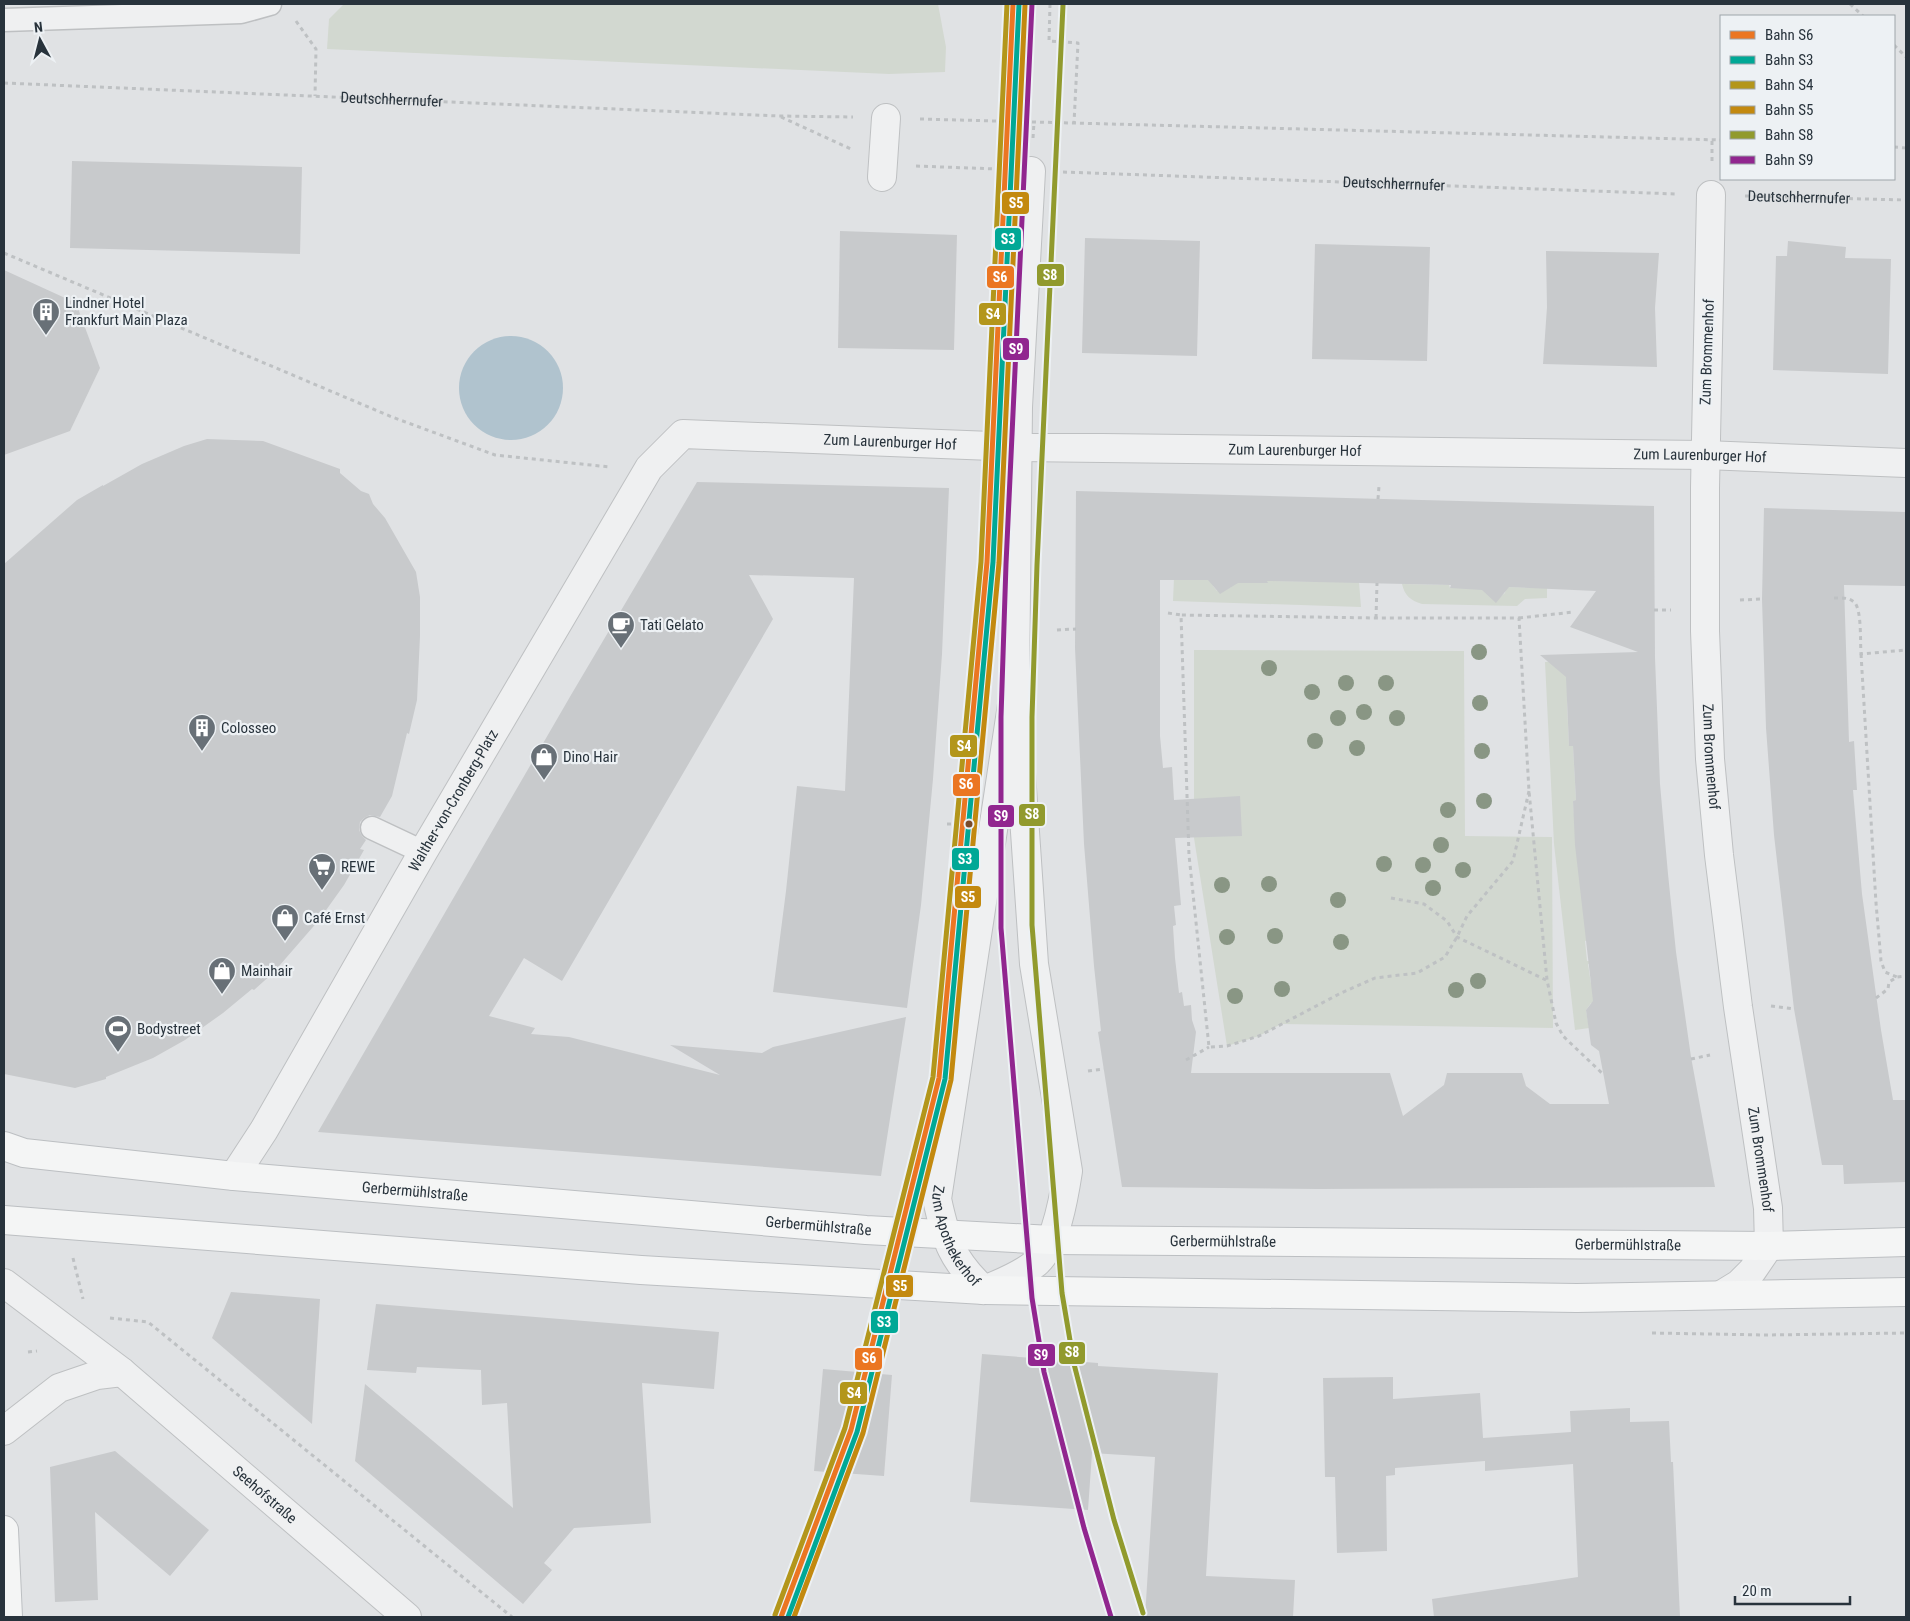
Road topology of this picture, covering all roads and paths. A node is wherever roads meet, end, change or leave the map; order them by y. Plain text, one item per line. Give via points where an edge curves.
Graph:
1 (270, 4) edge
2 (1050, 4) edge
3 (1850, 4) edge
4 (1862, 15) edge
5 (295, 19) dead end
6 (4, 20) edge
7 (1895, 47) edge
8 (1906, 57) edge
9 (4, 83) edge
10 (315, 96) junction
11 (779, 116) junction
12 (886, 118) junction
13 (1074, 123) junction
14 (1720, 140) edge
15 (883, 171) junction
16 (1031, 171) junction
17 (1711, 195) junction
18 (1906, 200) edge
19 (4, 253) edge
20 (683, 434) joint
21 (1018, 447) junction
22 (1705, 456) junction
23 (1906, 463) edge
24 (611, 467) dead end
25 (1378, 486) dead end
26 (1378, 499) dead end
27 (1377, 583) dead end
28 (1834, 598) dead end
29 (1762, 599) dead end
30 (1740, 600) dead end
31 (1654, 610) dead end
32 (1680, 610) dead end
33 (1574, 612) dead end
34 (1168, 613) dead end
35 (1181, 615) junction
36 (1376, 618) junction
37 (1519, 618) junction
38 (1076, 629) dead end
39 (1056, 630) dead end
40 (1906, 650) edge
41 (1861, 654) junction
42 (1015, 685) junction
43 (1529, 791) junction
44 (372, 828) dead end
45 (423, 852) junction
46 (1391, 898) dead end
47 (1457, 937) junction
48 (1906, 976) edge
49 (1897, 977) junction
50 (1547, 980) junction
51 (1876, 998) dead end
52 (1770, 1006) dead end
53 (1794, 1009) dead end
54 (1209, 1047) junction
55 (1716, 1053) dead end
56 (1186, 1060) dead end
57 (1691, 1060) dead end
58 (1104, 1069) dead end
59 (1088, 1071) dead end
60 (1604, 1075) dead end
61 (4, 1146) edge
62 (234, 1176) junction
63 (4, 1220) edge
64 (945, 1235) junction
65 (1051, 1240) junction
66 (1906, 1242) edge
67 (1769, 1246) junction
68 (73, 1257) dead end
69 (4, 1283) edge
70 (984, 1290) junction
71 (1906, 1292) edge
72 (1721, 1295) junction
73 (85, 1308) dead end
74 (105, 1318) dead end
75 (122, 1372) junction
76 (4, 1431) edge
77 (4, 1530) edge
78 (8, 1617) edge
79 (407, 1617) edge
80 (512, 1617) edge

1 - 6 lane via 241,12
2 - 13 path via 1049,41 1078,43
3 - 4 path
5 - 10 path via 316,49
7 - 8 path
9 - 10 path, Deutschherrnufer
10 - 11 path, Deutschherrnufer
11 - 12 path, Deutschherrnufer
11 - 15 path, Deutschherrnufer
12 - 13 path, Deutschherrnufer
12 - 15 street
13 - 14 path, Deutschherrnufer
15 - 16 path, Deutschherrnufer
16 - 17 path, Deutschherrnufer
16 - 21 street, Zum Apothekerhof
17 - 18 path, Deutschherrnufer
17 - 22 street, Zum Brommenhof
19 - 24 path via 392,418 496,455
20 - 21 street, Zum Laurenburger Hof
20 - 45 street, Walther-von-Cronberg-Platz via 648,468
21 - 22 street, Zum Laurenburger Hof
21 - 42 street, Zum Apothekerhof
22 - 23 street, Zum Laurenburger Hof
22 - 67 street, Zum Brommenhof via 1705,631 1710,759 1738,1007 1768,1208
25 - 26 path
27 - 36 path
28 - 41 path via 1845,598 1855,603
29 - 30 path
31 - 32 path
33 - 37 path
34 - 35 path
35 - 36 path
35 - 54 path via 1189,856
36 - 37 path
37 - 43 path
38 - 39 path
40 - 41 path
41 - 49 path via 1881,961 1885,972
42 - 64 street, Zum Apothekerhof via 937,1198
42 - 65 street, Zum Apothekerhof via 1034,964 1068,1172 1063,1204
43 - 47 path via 1513,861 1467,916
43 - 50 path
44 - 45 lane
45 - 62 street, Walther-von-Cronberg-Platz via 264,1130
46 - 47 path via 1424,904 1446,921
47 - 50 path
47 - 54 path via 1445,957 1417,973 1375,978 1259,1036 1227,1046
48 - 49 path
49 - 51 path
50 - 60 path via 1556,1023 1564,1036
52 - 53 path
54 - 56 path
55 - 57 path
58 - 59 path
61 - 62 main road, Gerbermühlstraße via 32,1154
62 - 64 main road, Gerbermühlstraße
63 - 70 main road via 641,1270
64 - 65 main road, Gerbermühlstraße
64 - 70 street, Zum Apothekerhof via 966,1274
65 - 67 main road, Gerbermühlstraße
65 - 70 street, Zum Apothekerhof via 1037,1262
66 - 67 main road, Gerbermühlstraße
67 - 72 street via 1752,1271
68 - 73 path
69 - 75 street, Seehofstraße
70 - 72 main road via 1577,1298
71 - 72 main road
74 - 80 path via 148,1322
75 - 76 street via 98,1375 59,1388
75 - 79 street, Seehofstraße
77 - 78 main road

